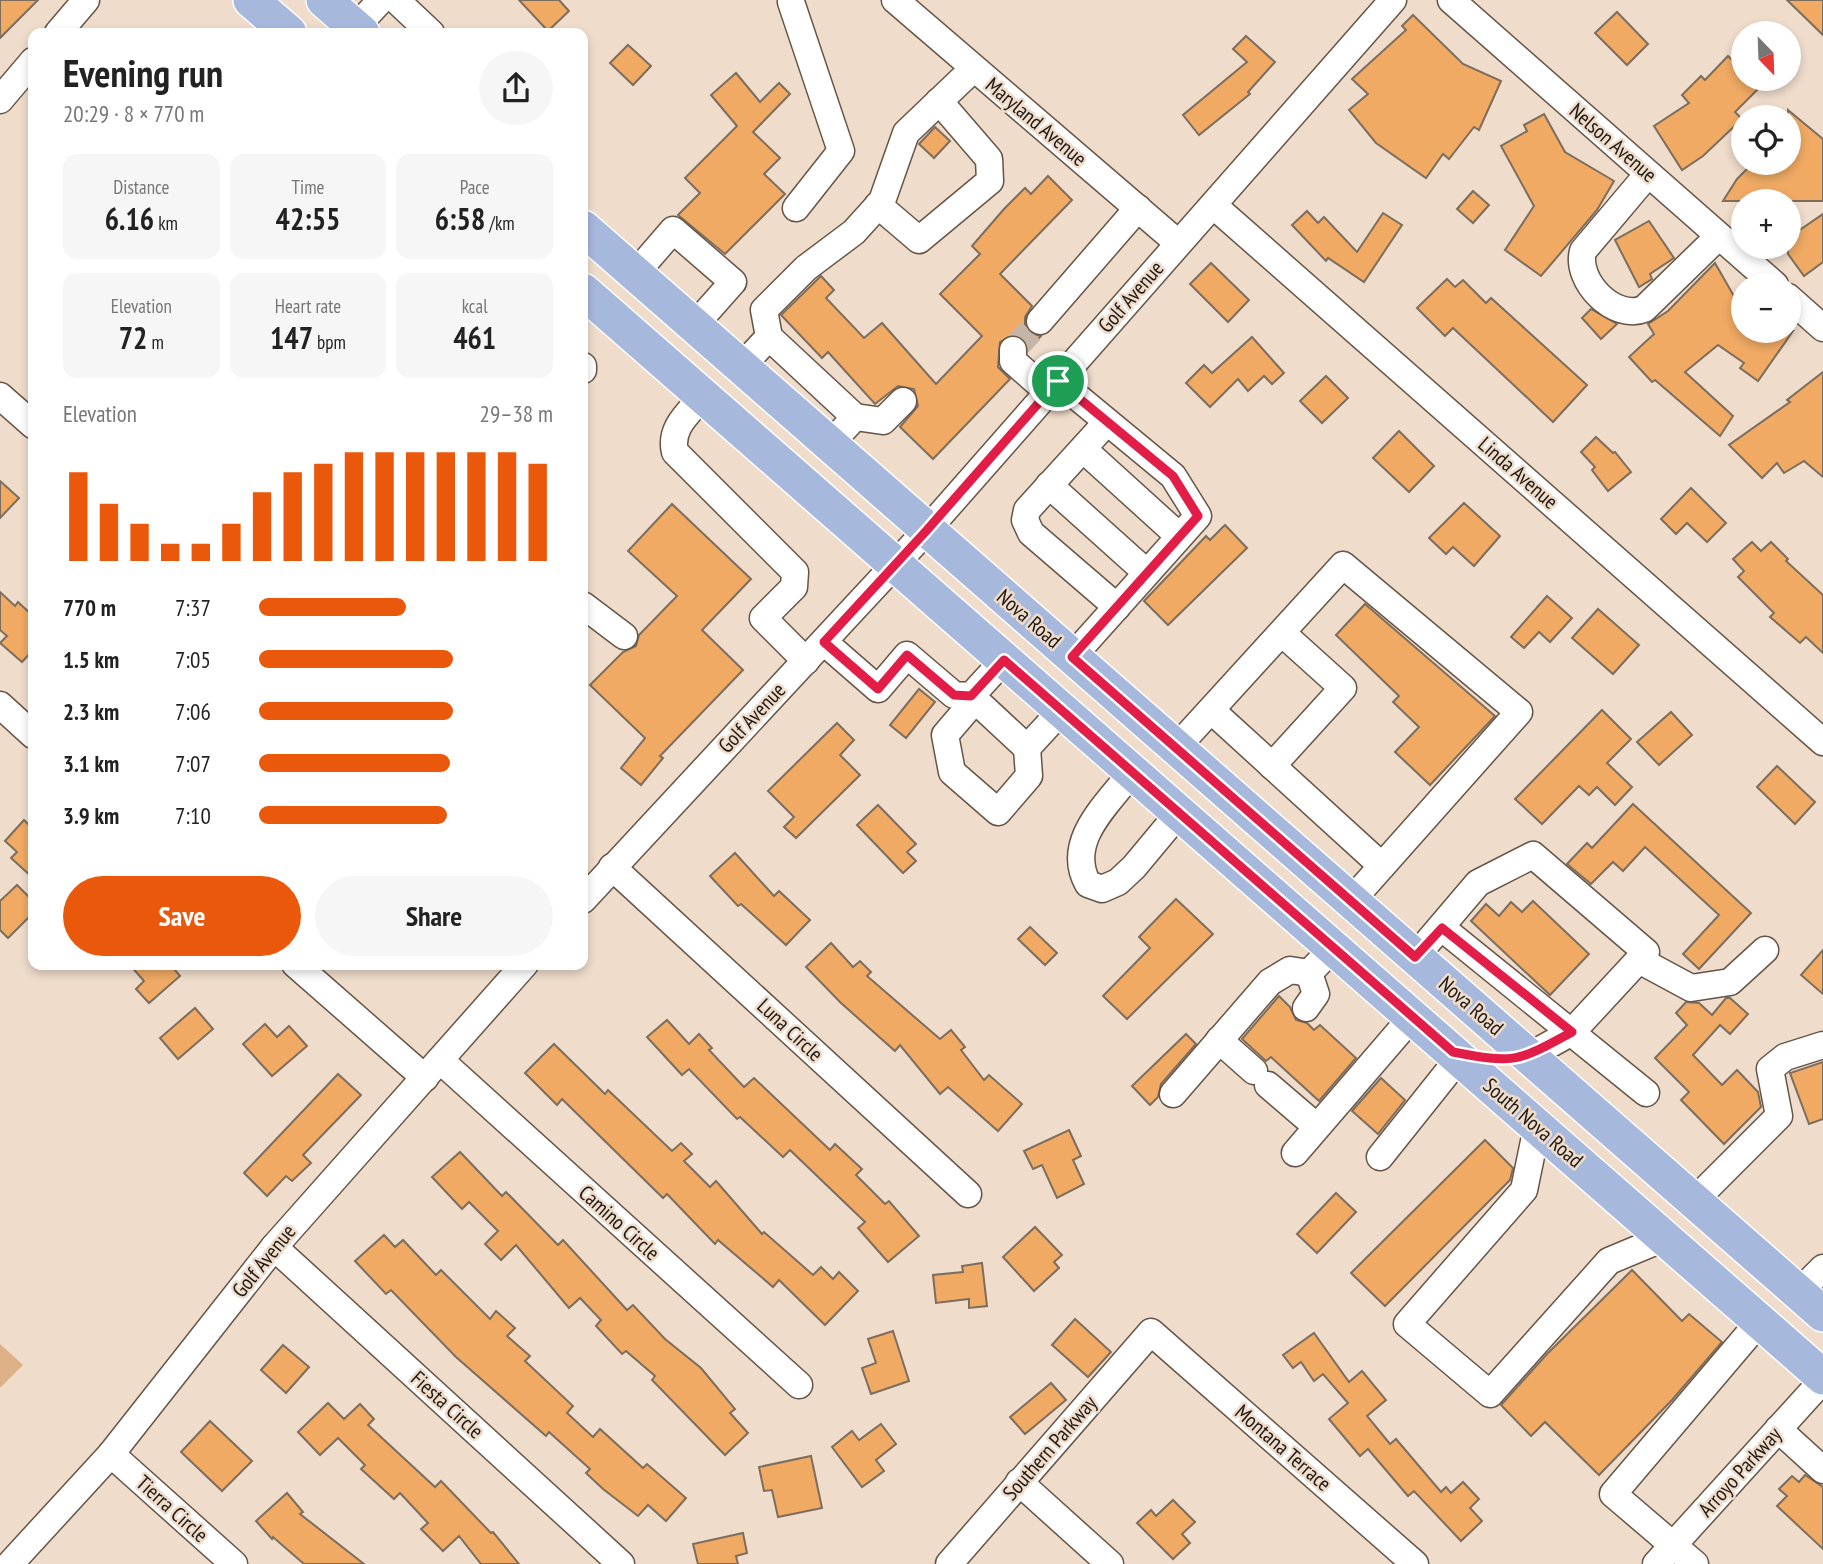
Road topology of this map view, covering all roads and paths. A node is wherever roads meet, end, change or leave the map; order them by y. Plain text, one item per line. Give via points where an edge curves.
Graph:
1 (86, 0) edge
2 (251, 0) edge
3 (324, 0) edge
4 (381, 0) edge
5 (396, 0) edge
6 (895, 0) edge
7 (1393, 0) edge
8 (1451, 0) edge
9 (791, 2) edge
10 (62, 28) edge
11 (283, 28) edge
12 (357, 28) edge
13 (360, 28) edge
14 (426, 28) edge
15 (28, 67) edge
16 (973, 69) junction
17 (0, 100) edge
18 (939, 102) junction
19 (1648, 174) junction
20 (878, 205) junction
21 (1213, 205) junction
22 (796, 208) dead end
23 (1138, 208) junction
24 (588, 232) edge
25 (1719, 236) junction
26 (1178, 243) junction
27 (1761, 273) edge
28 (635, 274) junction
29 (588, 295) edge
30 (1801, 309) edge
31 (1040, 321) tunnel mouth
32 (694, 326) junction
33 (1823, 328) edge
34 (769, 337) junction
35 (1013, 350) dead end
36 (741, 367) junction
37 (1053, 386) junction
38 (0, 396) edge
39 (703, 396) junction
40 (903, 401) dead end
41 (855, 417) junction
42 (28, 421) edge
43 (1107, 422) junction
44 (830, 444) junction
45 (1083, 449) junction
46 (1049, 485) junction
47 (927, 530) junction
48 (1179, 536) junction
49 (896, 565) junction
50 (1147, 573) junction
51 (1117, 607) junction
52 (588, 610) edge
53 (1282, 632) junction
54 (624, 636) dead end
55 (824, 642) junction
56 (1072, 657) junction
57 (1004, 660) junction
58 (806, 661) junction
59 (973, 698) junction
60 (0, 705) edge
61 (1062, 710) junction
62 (1211, 710) junction
63 (28, 730) edge
64 (1823, 742) edge
65 (1027, 748) junction
66 (1177, 748) junction
67 (1272, 766) junction
68 (1132, 772) junction
69 (1180, 813) junction
70 (1262, 823) junction
71 (1382, 866) junction
72 (612, 867) junction
73 (588, 894) edge
74 (1351, 901) junction
75 (1442, 928) junction
76 (1333, 948) junction
77 (1765, 950) dead end
78 (1415, 957) junction
79 (1639, 960) junction
80 (303, 970) edge
81 (521, 970) edge
82 (1309, 973) junction
83 (1306, 1008) dead end
84 (1412, 1017) junction
85 (1572, 1032) junction
86 (1219, 1040) junction
87 (1823, 1045) edge
88 (1456, 1055) junction
89 (1529, 1056) junction
90 (432, 1069) junction
91 (1646, 1093) dead end
92 (1172, 1094) dead end
93 (1317, 1127) junction
94 (1537, 1127) junction
95 (1295, 1153) dead end
96 (1380, 1157) dead end
97 (968, 1194) dead end
98 (1694, 1201) junction
99 (1664, 1238) junction
100 (274, 1247) junction
101 (1823, 1268) edge
102 (1811, 1303) edge
103 (1760, 1321) junction
104 (1151, 1332) joint
105 (1823, 1378) edge
106 (799, 1385) dead end
107 (1778, 1429) junction
108 (111, 1454) junction
109 (1823, 1470) edge
110 (1020, 1482) junction
111 (1665, 1554) edge
112 (10, 1564) edge
113 (234, 1564) edge
114 (621, 1564) edge
115 (949, 1564) edge
116 (1110, 1564) edge
117 (1415, 1564) edge
118 (1695, 1564) edge

1 - 10 street
2 - 11 main road
3 - 12 main road
4 - 13 street
5 - 14 street
6 - 16 street, Maryland Avenue
7 - 21 street, Golf Avenue
8 - 19 street, Nelson Avenue
9 - 22 street via 841,151
15 - 17 street
16 - 18 street
16 - 23 street, Maryland Avenue
18 - 20 street via 906,133
18 - 20 street via 989,159 990,181 919,240
19 - 25 street, Nelson Avenue
19 - 25 street via 1583,251 1580,264 1588,283 1607,302 1632,314 1644,309
20 - 34 street via 854,232 806,268 764,310
21 - 26 street, Golf Avenue
21 - 64 street, Linda Avenue
23 - 26 street, Maryland Avenue
23 - 31 street
24 - 28 main road, Nova Road
25 - 27 street, Nelson Avenue
26 - 37 street, Golf Avenue
28 - 32 main road, Nova Road
28 - 32 street via 673,230 733,282
29 - 39 main road
30 - 33 street
32 - 36 main road, Nova Road
34 - 36 street
34 - 41 street
35 - 37 street via 1013,361
36 - 44 main road, Nova Road
37 - 43 street
37 - 47 street, Golf Avenue
38 - 42 street
39 - 49 main road
39 - 58 street via 675,430 675,452 795,572 794,587 763,618
40 - 41 street via 883,421
41 - 44 street
43 - 45 street
43 - 48 street via 1173,476 1198,516
44 - 47 main road, Nova Road
45 - 46 street
45 - 48 street
46 - 50 street
46 - 51 street via 1027,510 1025,520 1031,533
47 - 49 street, Golf Avenue
47 - 56 main road, Nova Road
48 - 50 street
49 - 55 street, Golf Avenue
49 - 57 main road, South Nova Road
50 - 51 street
51 - 56 street
52 - 54 street
53 - 62 street
53 - 67 street via 1343,688
53 - 71 street via 1343,565 1519,712
55 - 58 street, Golf Avenue
55 - 59 street via 878,689 907,655 954,695
56 - 66 main road, Nova Road
57 - 59 street
57 - 61 main road, South Nova Road
58 - 72 street, Golf Avenue
59 - 65 street
59 - 65 street via 945,735 952,772 998,812 1030,776
60 - 63 street
61 - 65 street
61 - 68 main road, South Nova Road
62 - 66 street
62 - 67 street
66 - 70 main road, Nova Road
67 - 71 street
68 - 69 main road, South Nova Road
68 - 69 street via 1085,832 1081,860 1088,884 1102,889 1118,882
69 - 70 main road via 1220,811
69 - 76 main road, South Nova Road
70 - 74 main road, Nova Road
71 - 74 street
72 - 73 street, Golf Avenue
72 - 97 street, Luna Circle
74 - 78 main road, Nova Road
75 - 78 street
75 - 79 street via 1478,883 1533,855 1646,952
75 - 85 street
76 - 82 street
76 - 84 main road, South Nova Road
77 - 79 street via 1730,982 1691,988
78 - 89 main road, Nova Road
79 - 85 street
80 - 90 street, Camino Circle
81 - 90 street, Golf Avenue
82 - 83 street via 1316,994
82 - 86 street via 1290,970 1270,982
84 - 88 main road, South Nova Road
84 - 93 street
85 - 89 street
85 - 91 street
86 - 92 street
86 - 93 street
87 - 98 street via 1785,1057 1770,1069 1779,1116
88 - 89 main road via 1493,1060
88 - 94 main road, South Nova Road
88 - 96 street
89 - 98 main road, Nova Road
90 - 100 street, Golf Avenue
90 - 106 street, Camino Circle
93 - 95 street
94 - 99 main road, South Nova Road
94 - 99 street via 1524,1190 1407,1324 1490,1394 1609,1261
98 - 102 main road, Nova Road
99 - 103 main road, South Nova Road
100 - 108 street, Golf Avenue
100 - 114 street, Fiesta Circle
101 - 102 street
103 - 105 main road, South Nova Road
103 - 111 street via 1613,1494
104 - 110 street, Southern Parkway
104 - 117 street, Montana Terrace
105 - 107 street, Arroyo Parkway
107 - 109 street
107 - 111 street, Arroyo Parkway
108 - 112 street, Golf Avenue
108 - 113 street, Tierra Circle
110 - 115 street, Southern Parkway
110 - 116 street
111 - 118 street

